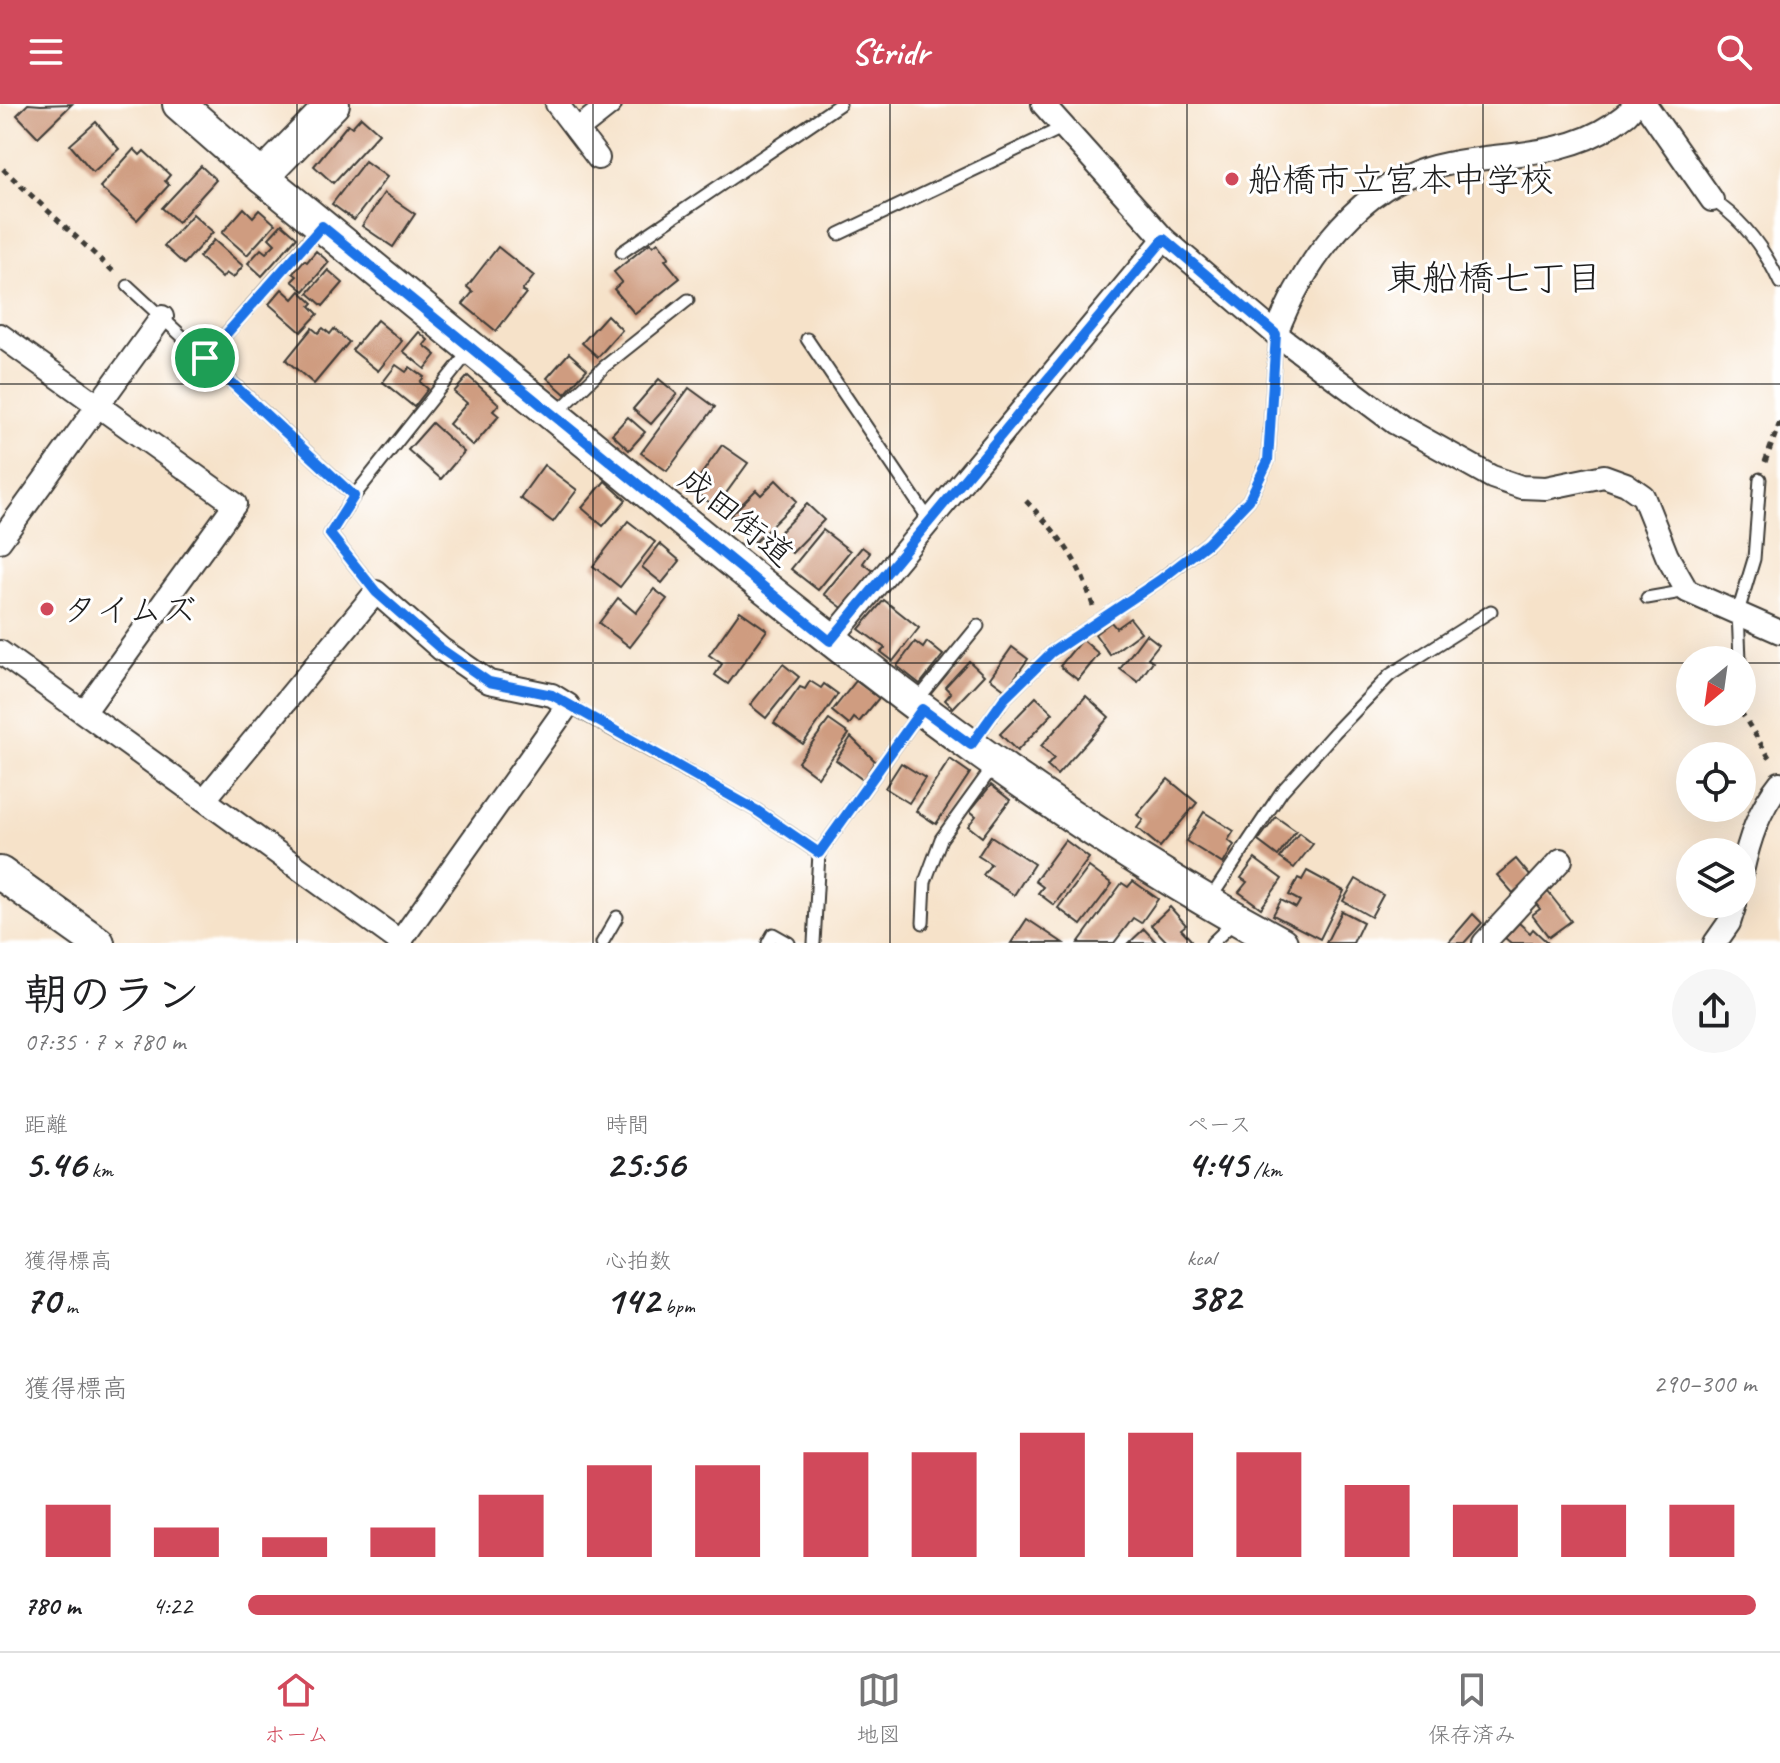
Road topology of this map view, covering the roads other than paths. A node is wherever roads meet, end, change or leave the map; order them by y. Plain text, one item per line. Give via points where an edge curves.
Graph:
1 (179, 104) edge
2 (333, 104) edge
3 (557, 104) edge
4 (610, 104) edge
5 (840, 104) edge
6 (1043, 104) edge
7 (1635, 104) edge
8 (1645, 104) edge
9 (1064, 127) junction
10 (577, 130) junction
11 (598, 158) dead end
12 (262, 177) junction
13 (1712, 200) joint
14 (322, 226) junction
15 (839, 234) dead end
16 (1164, 239) junction
17 (622, 252) dead end
18 (1780, 283) edge
19 (128, 286) road end
20 (688, 300) dead end
21 (162, 317) junction
22 (1276, 334) junction
23 (0, 335) edge
24 (807, 339) dead end
25 (472, 348) junction
26 (205, 358) junction
27 (98, 406) junction
28 (554, 417) junction
29 (1760, 479) road end
30 (354, 496) junction
31 (930, 521) junction
32 (0, 541) edge
33 (1687, 591) junction
34 (376, 592) junction
35 (1647, 598) dead end
36 (1491, 611) dead end
37 (1738, 612) junction
38 (978, 626) dead end
39 (1780, 632) edge
40 (830, 641) junction
41 (1739, 646) edge
42 (0, 652) edge
43 (568, 705) junction
44 (918, 706) junction
45 (85, 711) junction
46 (984, 754) junction
47 (1776, 773) edge
48 (205, 799) junction
49 (1750, 838) edge
50 (819, 853) junction
51 (1561, 860) dead end
52 (0, 873) edge
53 (1208, 902) junction
54 (617, 917) dead end
55 (1731, 918) edge
56 (1237, 919) junction
57 (923, 923) dead end
58 (400, 942) edge
59 (98, 943) edge
60 (602, 943) edge
61 (768, 943) edge
62 (789, 943) edge
63 (814, 943) edge
64 (1212, 943) edge
65 (1281, 943) edge
66 (1484, 943) edge
67 (1715, 943) edge

1 - 12 street, 成田街道
2 - 12 street
3 - 10 street
4 - 10 street
5 - 17 lane
6 - 9 street
7 - 22 street via 1596,135 1538,154 1439,165 1364,202 1290,297
8 - 13 street
9 - 15 lane
9 - 16 street
10 - 11 street
12 - 14 street, 成田街道
13 - 18 lane via 1728,210 1768,257
14 - 25 street, 成田街道
14 - 26 lane
16 - 22 street
16 - 31 street
19 - 21 lane
20 - 28 lane via 605,366
21 - 26 lane
21 - 27 street
22 - 33 street via 1395,423 1492,477 1521,487 1546,488 1604,476 1626,484 1643,496
22 - 46 lane via 1268,461 1249,500 1208,543 1052,652 1004,699
23 - 27 street
24 - 31 lane
25 - 28 street, 成田街道
25 - 30 lane
26 - 30 lane
27 - 32 street
27 - 45 street via 235,504
28 - 40 street, 成田街道
29 - 37 lane via 1754,559
30 - 34 lane via 330,534
31 - 40 street
33 - 35 lane
33 - 37 street
34 - 43 street via 441,649 489,682 552,695
34 - 48 street
36 - 53 lane via 1390,675 1282,791
37 - 39 street
37 - 41 lane
38 - 44 lane
40 - 44 street, 成田街道
42 - 45 street
43 - 50 lane via 756,810
43 - 58 street
44 - 46 street, 成田街道
44 - 50 lane
45 - 48 street
46 - 53 street, 成田街道 via 1117,847
46 - 57 lane via 925,882
47 - 49 street
48 - 58 street
50 - 63 lane
51 - 66 street
52 - 59 street
53 - 56 street, 成田街道
54 - 60 lane
55 - 67 street
56 - 64 lane
56 - 65 street, 成田街道
61 - 62 lane via 773,934

